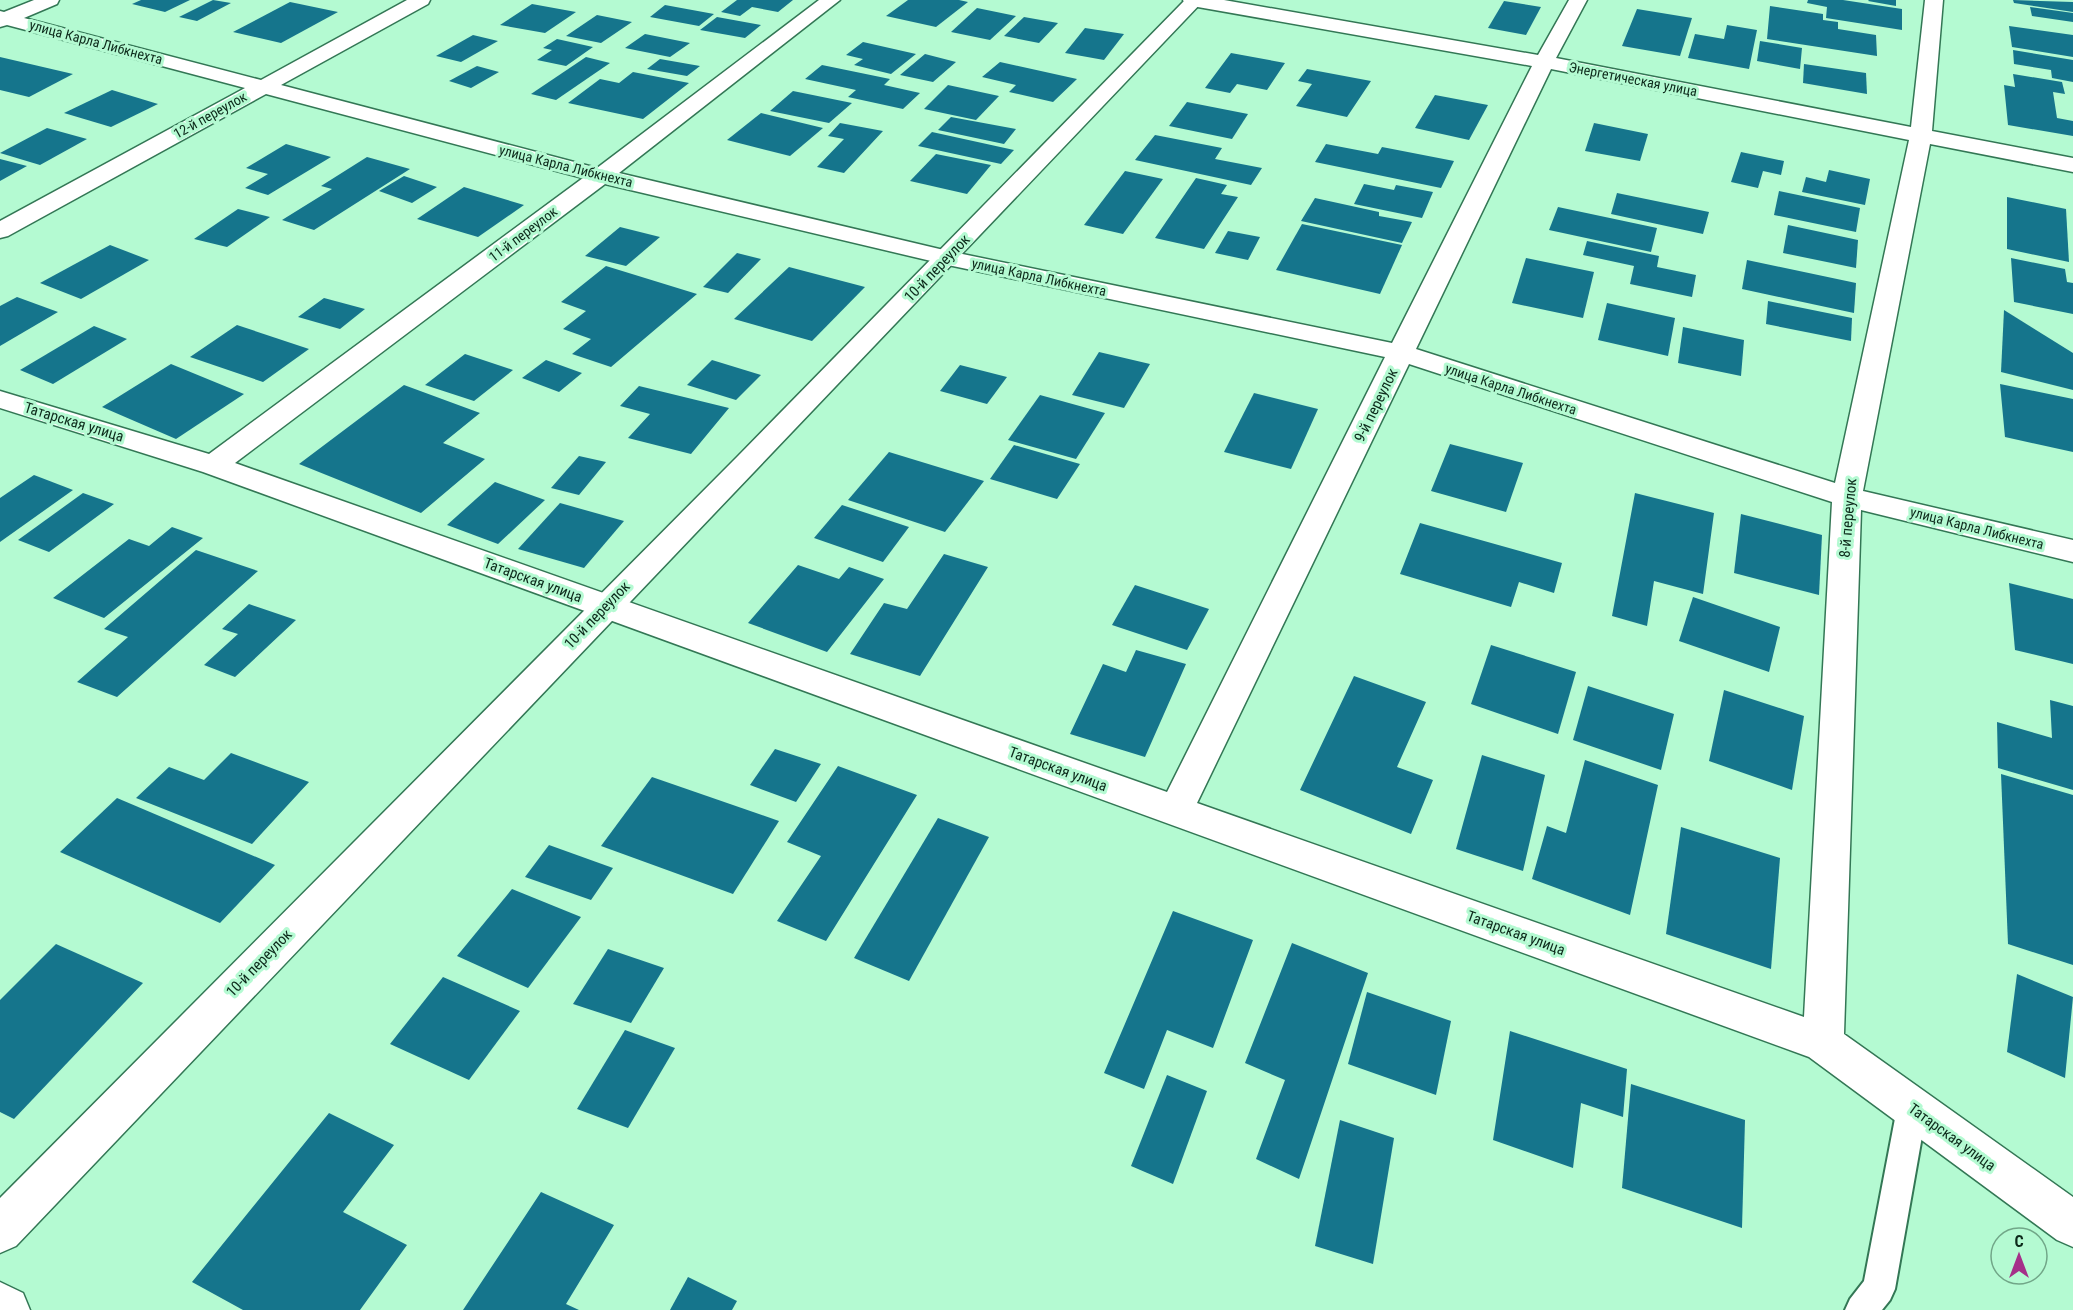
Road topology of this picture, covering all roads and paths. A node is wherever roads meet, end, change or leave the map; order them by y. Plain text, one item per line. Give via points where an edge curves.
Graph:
1 (51, 0) edge
2 (421, 0) edge
3 (831, 0) edge
4 (1194, 0) edge
5 (1578, 0) edge
6 (1934, 0) edge
7 (2, 19) edge
8 (1544, 62) junction
9 (263, 86) junction
10 (1921, 135) junction
11 (2073, 165) edge
12 (601, 176) junction
13 (0, 231) edge
14 (948, 258) junction
15 (1402, 353) junction
16 (0, 399) edge
17 (213, 465) junction
18 (1847, 497) junction
19 (2073, 551) edge
20 (605, 606) junction
21 (1175, 810) junction
22 (1823, 1043) junction
23 (1912, 1108) junction
24 (2073, 1224) edge
25 (0, 1230) edge
26 (0, 1306) edge
27 (6, 1310) edge
28 (1861, 1310) edge

1 - 7 street
2 - 9 street, 12-й переулок
3 - 12 street, 11-й переулок
4 - 8 street, Энергетическая улица
4 - 14 street, 10-й переулок
5 - 8 street, 9-й переулок
6 - 10 street, 8-й переулок
7 - 9 street, улица Карла Либкнехта
8 - 10 street, Энергетическая улица
8 - 15 street, 9-й переулок
9 - 12 street, улица Карла Либкнехта
9 - 13 street, 12-й переулок
10 - 11 street, Энергетическая улица
10 - 18 street, 8-й переулок
12 - 14 street, улица Карла Либкнехта
12 - 17 street, 11-й переулок
14 - 15 street, улица Карла Либкнехта
14 - 20 street, 10-й переулок
15 - 18 street, улица Карла Либкнехта
15 - 21 street, 9-й переулок
16 - 17 street, Татарская улица
17 - 20 street, Татарская улица
18 - 19 street, улица Карла Либкнехта
18 - 22 street, 8-й переулок
20 - 21 street, Татарская улица
20 - 25 street, 10-й переулок
21 - 22 street, Татарская улица
22 - 23 street, Татарская улица
23 - 24 street, Татарская улица
23 - 28 lane via 1879,1289
26 - 27 street

